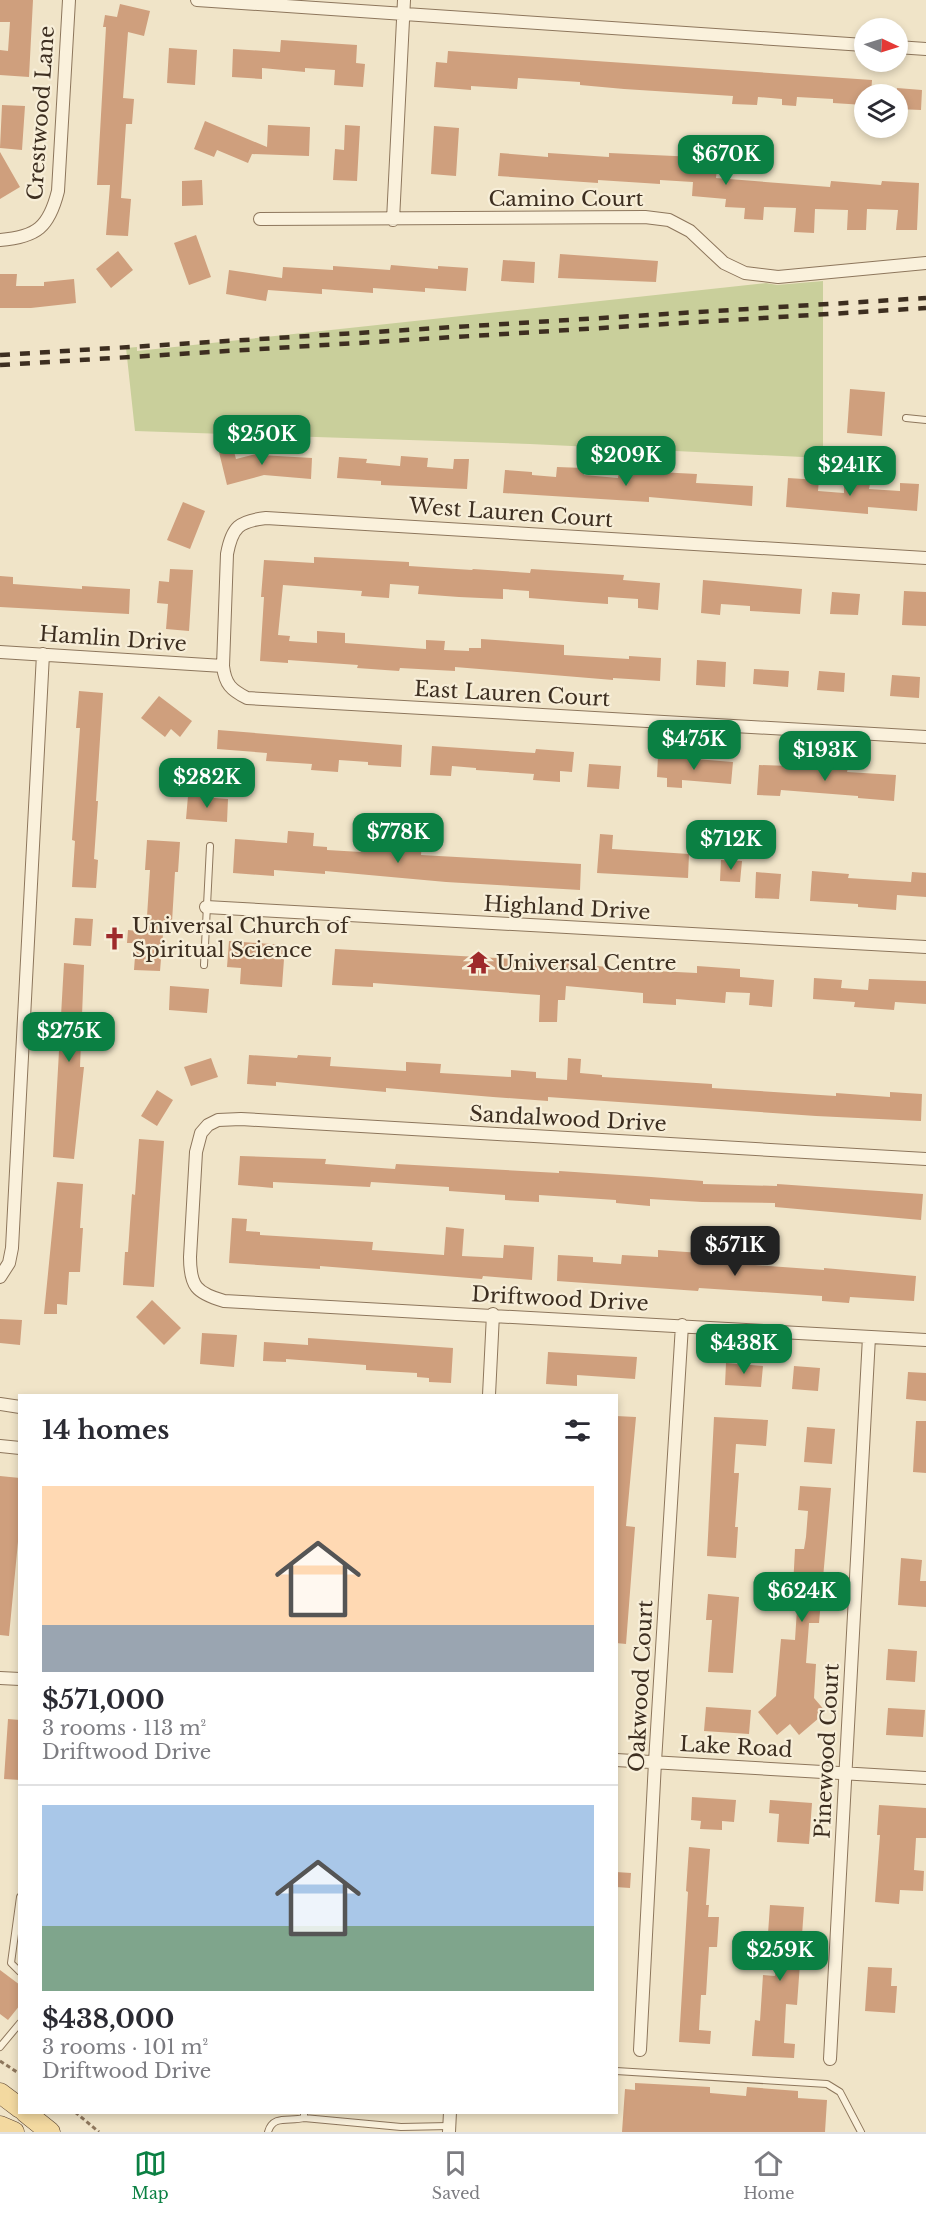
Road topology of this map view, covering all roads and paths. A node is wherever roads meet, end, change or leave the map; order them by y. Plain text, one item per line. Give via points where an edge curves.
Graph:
1 (69, 0) edge
2 (197, 0) edge
3 (404, 0) edge
4 (403, 14) junction
5 (854, 44) edge
6 (908, 48) edge
7 (926, 49) edge
8 (260, 219) dead end
9 (393, 220) junction
10 (0, 240) edge
11 (926, 263) edge
12 (906, 418) dead end
13 (926, 420) edge
14 (926, 558) edge
15 (0, 652) edge
16 (43, 654) junction
17 (223, 666) junction
18 (926, 737) edge
19 (210, 846) dead end
20 (206, 907) junction
21 (926, 947) edge
22 (204, 965) dead end
23 (926, 1159) edge
24 (0, 1276) edge
25 (195, 1287) joint
26 (493, 1314) junction
27 (682, 1325) junction
28 (869, 1337) junction
29 (926, 1340) edge
30 (489, 1394) edge
31 (0, 1404) edge
32 (18, 1407) edge
33 (0, 1446) edge
34 (18, 1448) edge
35 (0, 1678) edge
36 (18, 1679) edge
37 (618, 1760) edge
38 (656, 1762) junction
39 (845, 1773) junction
40 (926, 1778) edge
41 (18, 1910) edge
42 (18, 1970) edge
43 (18, 2025) edge
44 (0, 2047) edge
45 (640, 2050) dead end
46 (830, 2059) dead end
47 (0, 2061) edge
48 (618, 2072) edge
49 (18, 2073) edge
50 (0, 2093) edge
51 (18, 2106) edge
52 (77, 2114) edge
53 (450, 2114) edge
54 (304, 2115) edge
55 (0, 2126) edge
56 (449, 2129) edge
57 (14, 2132) edge
58 (99, 2132) edge
59 (268, 2132) edge
60 (861, 2132) edge

1 - 10 street, Crestwood Lane via 58,191 53,212 43,226 16,239
2 - 4 street
3 - 4 street
4 - 5 street
4 - 9 street
6 - 7 street
8 - 9 street, Camino Court
9 - 11 street, Camino Court via 669,220 690,231 724,263 745,273 778,276
12 - 13 lane
14 - 17 street, West Lauren Court via 249,520 237,526 227,554
15 - 16 street, Hamlin Drive
16 - 17 street, Hamlin Drive
16 - 24 street via 12,1248 9,1263
17 - 18 street, East Lauren Court via 224,680 247,698
19 - 20 lane
20 - 21 street, Highland Drive
20 - 22 lane
23 - 25 street, Sandalwood Drive via 218,1120 201,1133 196,1152 190,1257
25 - 26 street, Driftwood Drive via 206,1296 224,1301
26 - 27 street, Driftwood Drive
26 - 30 street
27 - 28 street, Driftwood Drive
27 - 38 street, Oakwood Court
28 - 29 street, Driftwood Drive
28 - 39 street, Pinewood Court
31 - 32 street
33 - 34 street
35 - 36 street
37 - 38 street, Lake Road
38 - 39 street, Lake Road
38 - 45 street, Oakwood Court
39 - 40 street, Lake Road
39 - 46 street, Pinewood Court
41 - 42 lane via 10,1964
43 - 44 lane
47 - 49 path
48 - 60 lane via 827,2084 840,2092
50 - 51 main road
52 - 58 path
53 - 56 street
54 - 56 lane
54 - 59 lane via 294,2121 280,2119
55 - 57 main road

